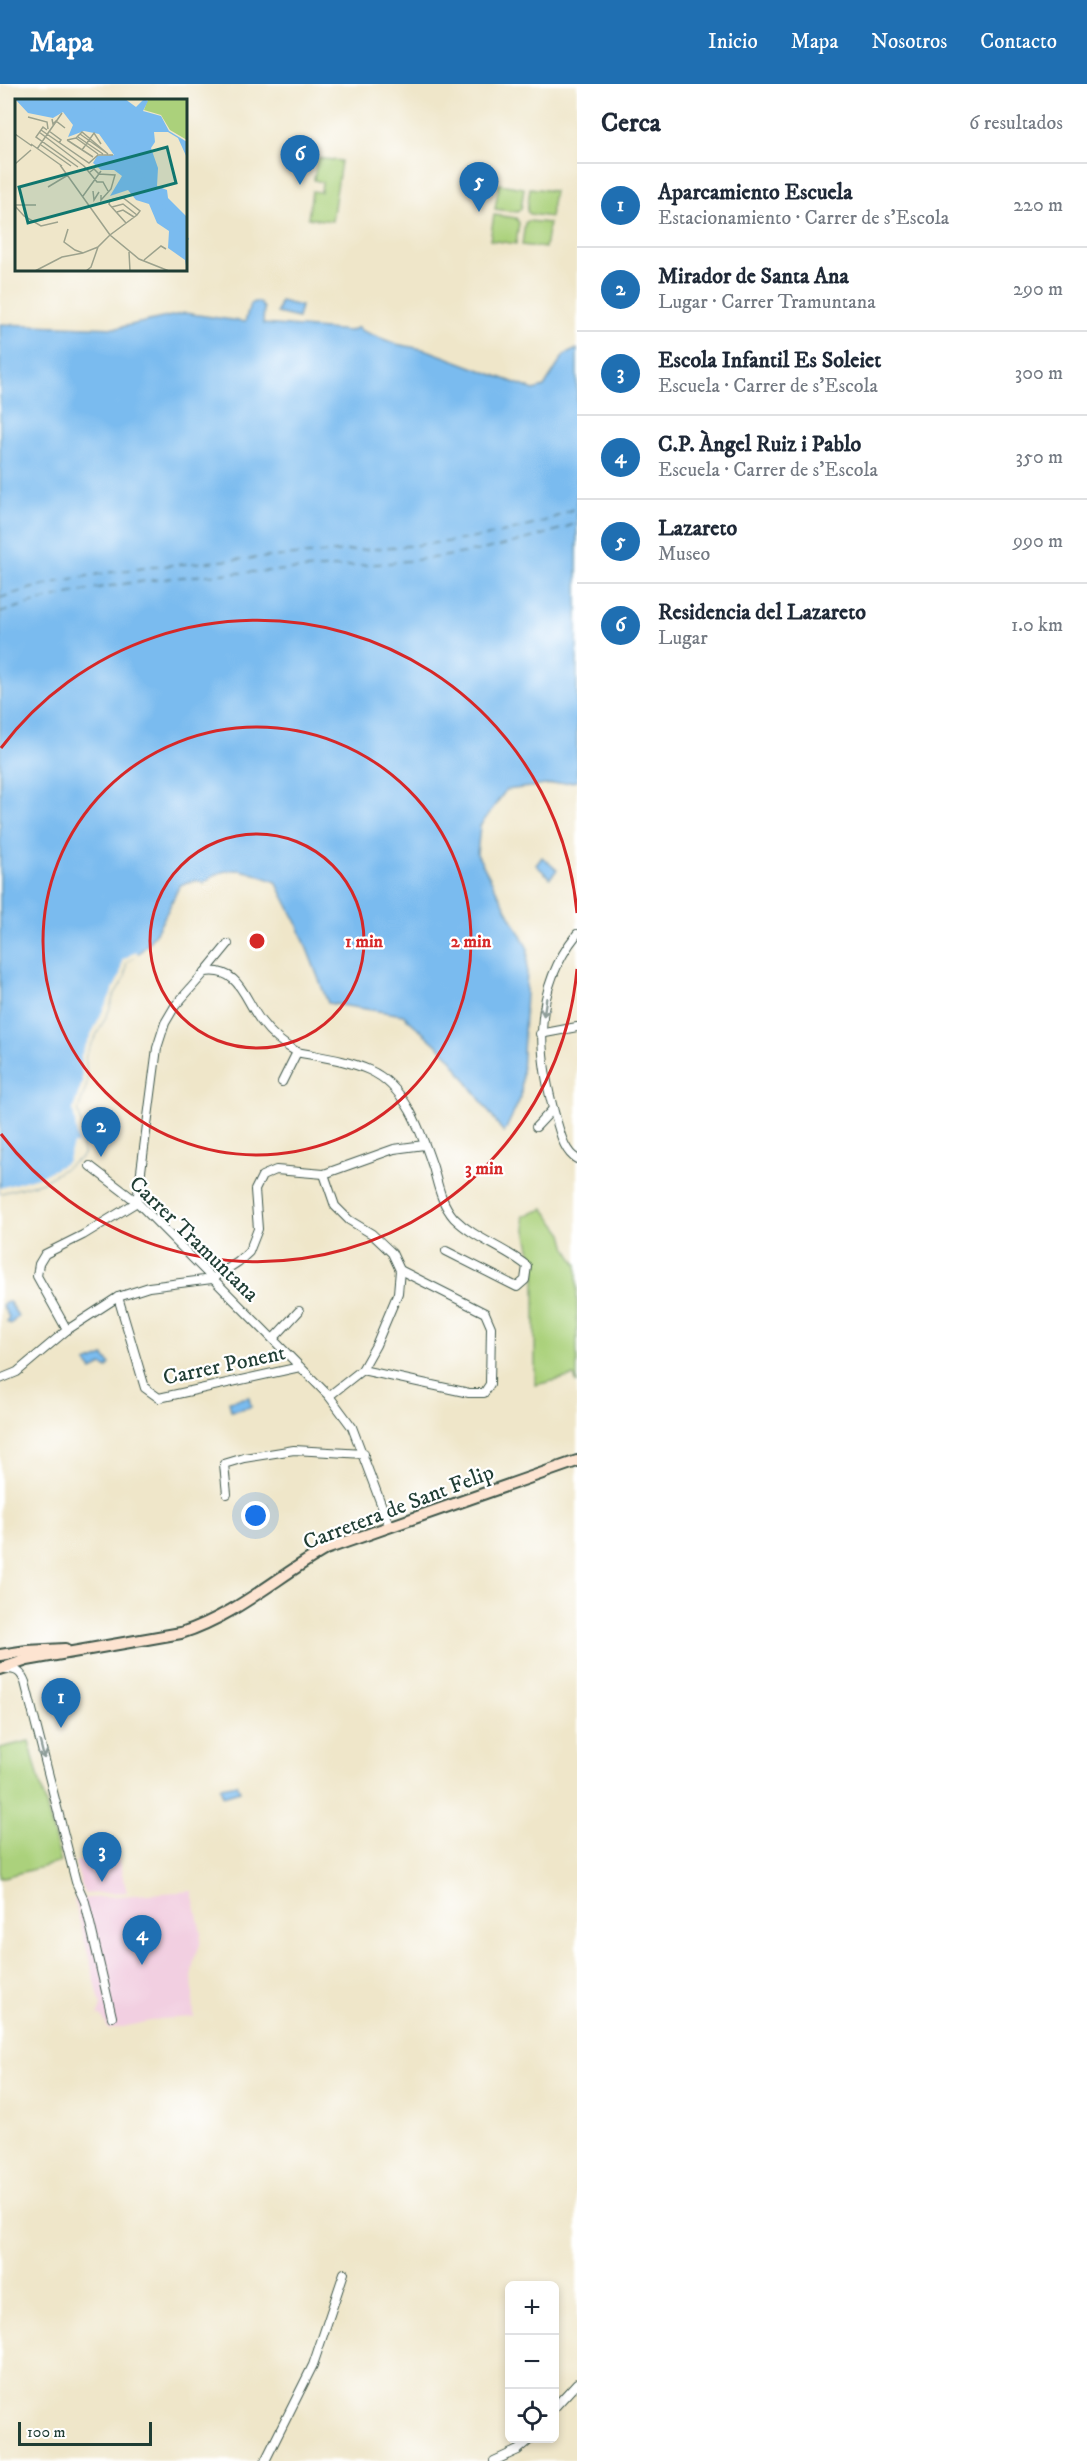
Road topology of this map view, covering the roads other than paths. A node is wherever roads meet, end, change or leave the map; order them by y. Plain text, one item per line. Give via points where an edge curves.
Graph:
1 (577, 934) edge
2 (228, 944) dead end
3 (206, 972) junction
4 (577, 1027) edge
5 (540, 1034) junction
6 (297, 1052) junction
7 (282, 1082) dead end
8 (553, 1109) junction
9 (536, 1128) dead end
10 (424, 1145) junction
11 (577, 1160) edge
12 (90, 1166) dead end
13 (324, 1174) junction
14 (137, 1202) junction
15 (446, 1251) dead end
16 (400, 1270) junction
17 (212, 1279) junction
18 (118, 1297) junction
19 (299, 1311) dead end
20 (67, 1330) junction
21 (273, 1339) junction
22 (300, 1367) junction
23 (362, 1370) junction
24 (0, 1379) edge
25 (329, 1396) junction
26 (364, 1454) junction
27 (577, 1461) edge
28 (227, 1494) dead end
29 (389, 1526) junction
30 (98, 1647) junction
31 (0, 1655) edge
32 (1, 1669) edge
33 (112, 2017) dead end
34 (344, 2274) dead end
35 (577, 2383) edge
36 (559, 2403) edge
37 (527, 2443) edge
38 (265, 2461) edge
39 (494, 2461) edge

1 -> 5 street via 563,952 547,992
2 - 3 street
3 - 6 street via 225,972 234,979 263,1023
3 - 14 street via 191,985 165,1023 157,1048
4 - 5 street
5 - 8 street
6 - 7 street
6 - 10 street via 361,1066 387,1081 409,1109
8 - 9 street
8 - 11 street via 562,1139
10 - 13 street via 394,1149
10 - 15 street via 440,1195 453,1217 526,1266 525,1280 517,1287
12 - 14 street, Carrer Tramuntana
13 - 16 street via 335,1206 392,1253
13 - 17 street via 276,1170 262,1176 255,1190 258,1229 249,1252
14 - 17 street, Carrer Tramuntana
14 - 20 street via 45,1254 39,1264 37,1276
16 - 23 street via 398,1293
16 - 23 street via 485,1313 491,1327 490,1384 484,1393 469,1393
17 - 18 street via 149,1287
17 - 21 street, Carrer Tramuntana
18 - 20 street
18 - 22 street, Carrer Ponent via 145,1388 159,1398
19 - 21 street
20 - 24 street via 17,1372
21 - 22 street, Carrer Tramuntana
22 - 25 street, Carrer Tramuntana
23 - 25 street
25 - 26 street, Carrer Tramuntana via 352,1426
26 - 28 street via 294,1450 244,1458 224,1464
26 - 29 street, Carrer Tramuntana
27 - 29 main road, Carretera de Sant Felip
29 - 30 main road, Carretera de Sant Felip via 327,1549 295,1566 203,1626
30 - 31 main road
30 - 32 main road, Carretera de Sant Felip via 27,1660
32 -> 33 street via 16,1669 25,1682
34 - 38 street via 313,2365
35 - 36 street
37 - 39 street

